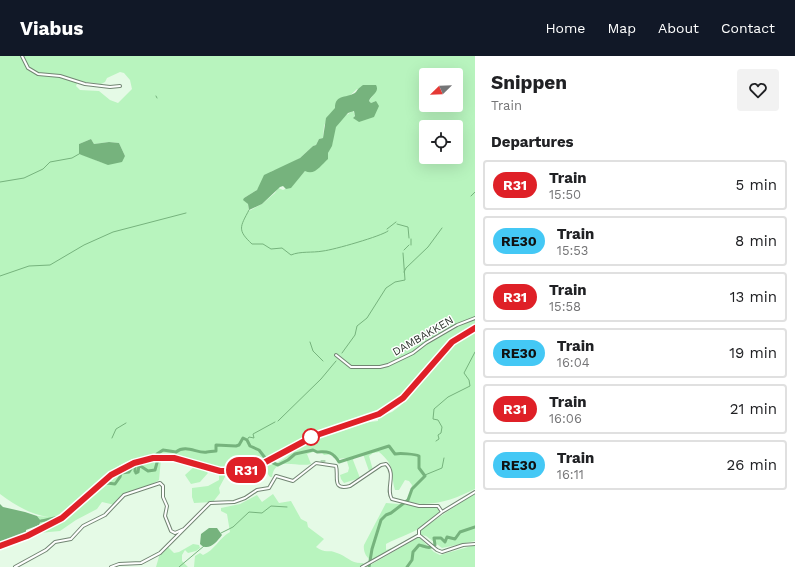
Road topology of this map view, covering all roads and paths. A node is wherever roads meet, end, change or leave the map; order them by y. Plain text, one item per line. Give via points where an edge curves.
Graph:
1 (22, 56) edge
2 (120, 86) dead end
3 (475, 318) edge
4 (336, 355) dead end
5 (475, 492) edge
6 (442, 512) junction
7 (185, 529) junction
8 (419, 535) junction
9 (475, 544) edge
10 (15, 567) edge
11 (111, 567) edge
12 (362, 567) edge

1 - 2 street via 28,68 38,74 60,76 85,84
3 - 4 street, DAMBAKKEN via 452,328 413,353 384,366 351,367
5 - 6 street
6 - 7 street via 438,506 419,506 394,500 390,496 392,480 389,466 386,464 350,486 344,487 337,483 335,465 316,463 293,481 276,476 269,488 257,490 231,502 210,503
6 - 8 street via 419,530
7 - 10 street via 175,533 171,531 165,516 167,506 163,497 163,486 157,484 122,496 106,514 83,526 71,539 55,542 46,550
7 - 11 street via 149,560
8 - 9 street via 442,552
8 - 12 street

